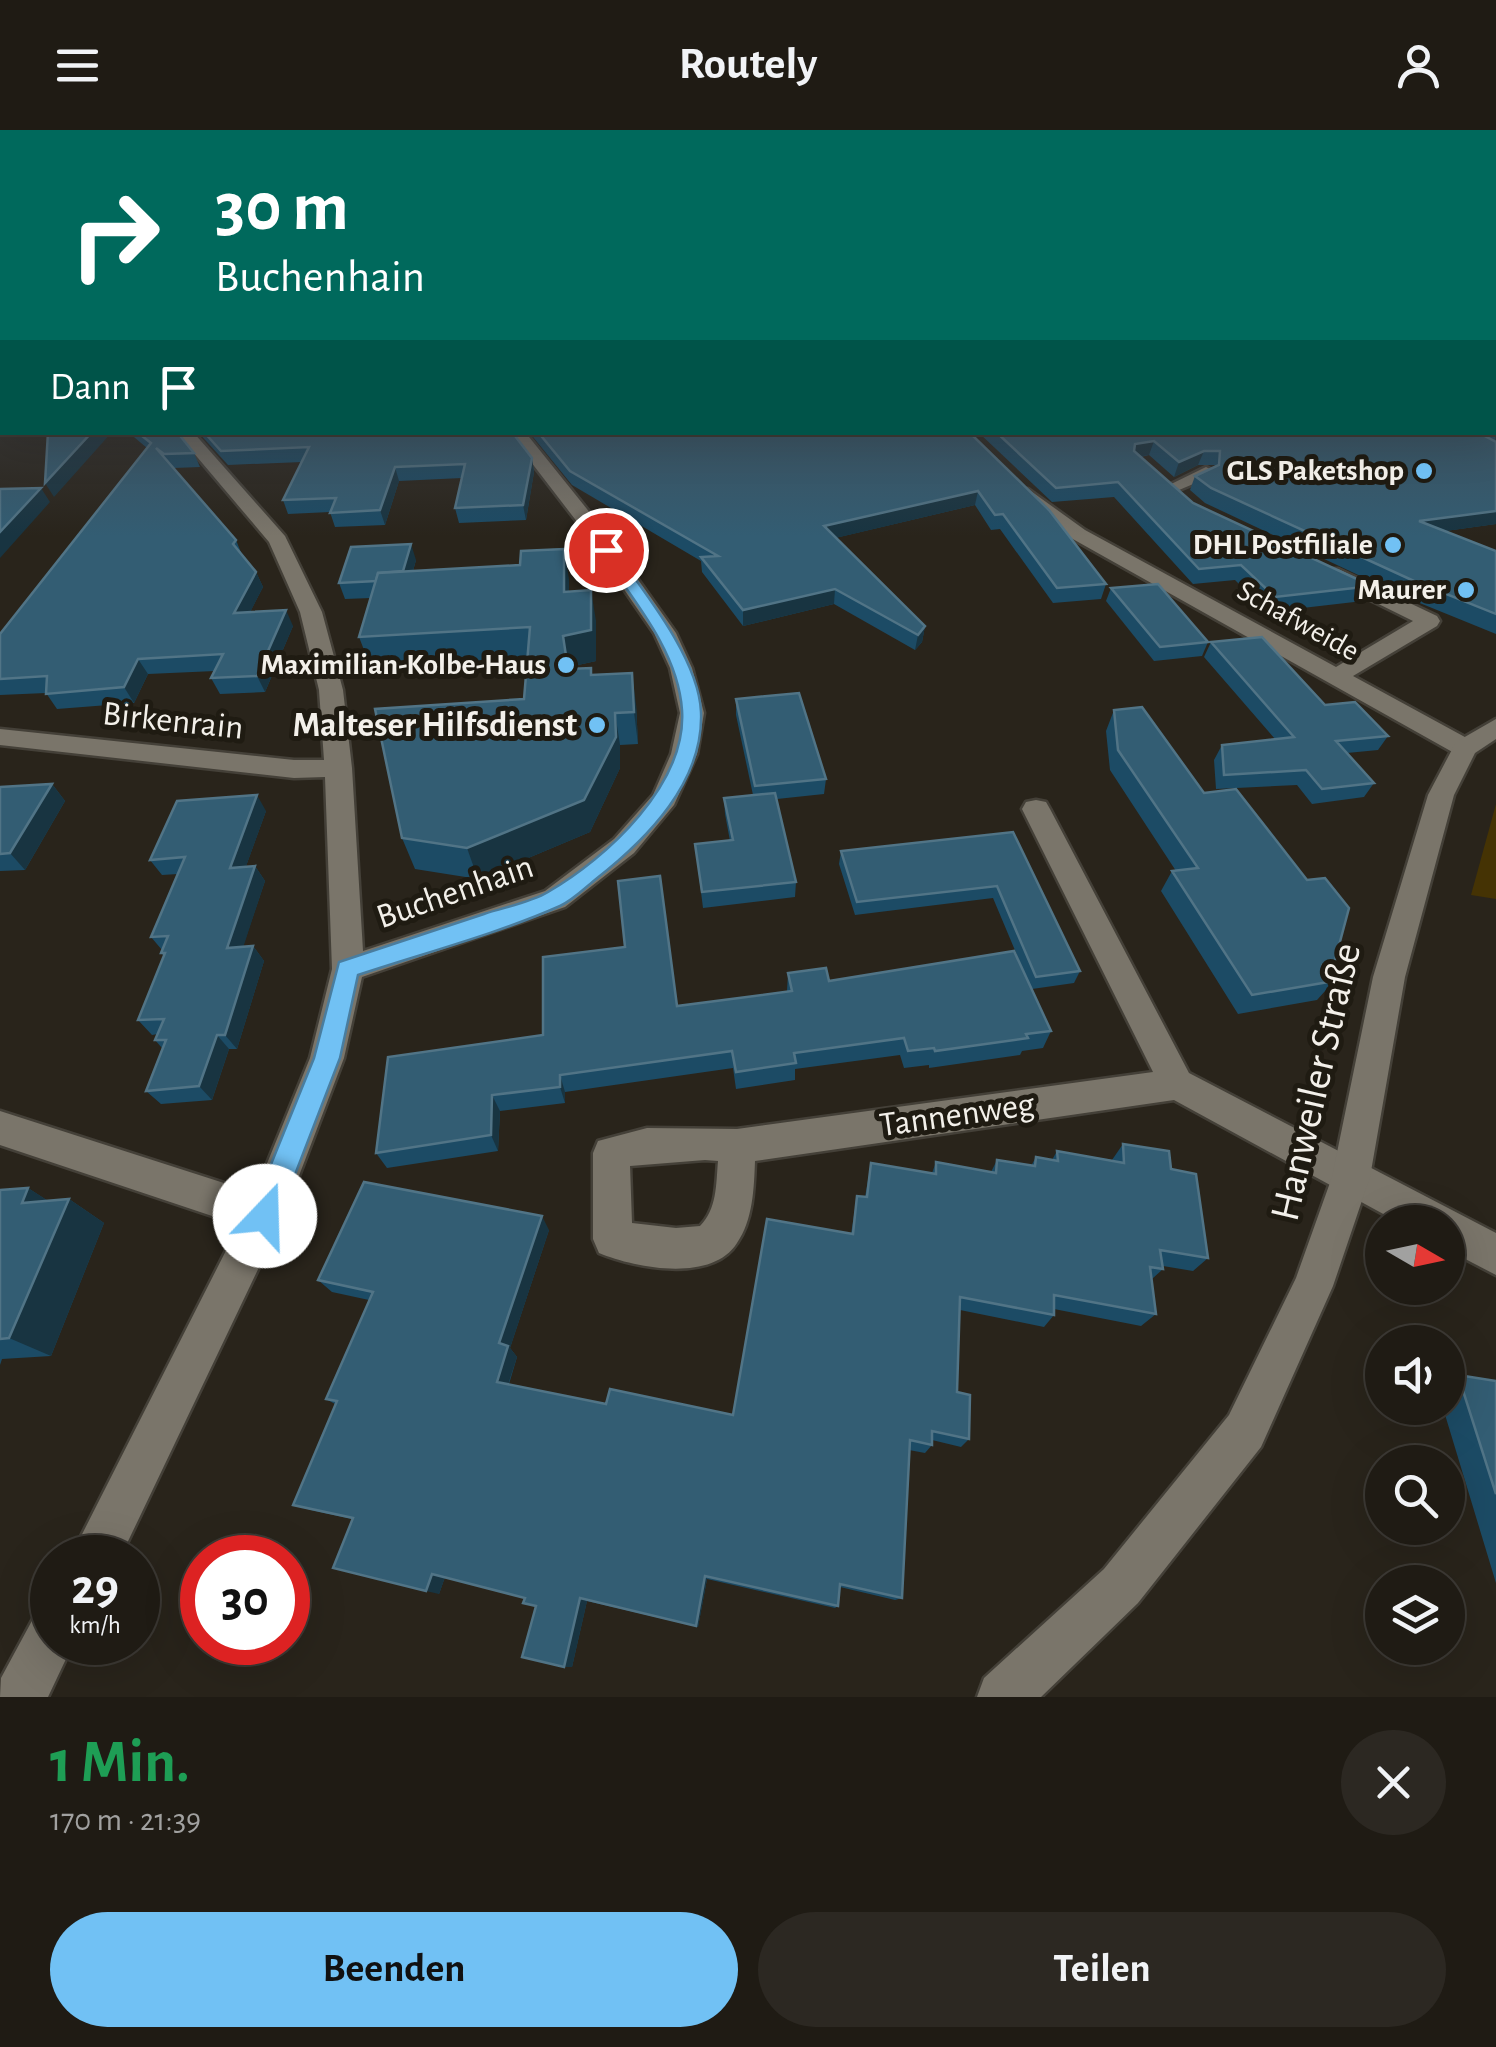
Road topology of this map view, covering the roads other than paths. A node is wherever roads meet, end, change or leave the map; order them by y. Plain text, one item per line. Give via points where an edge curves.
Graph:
1 (187, 435) edge
2 (518, 435) edge
3 (1152, 470) edge
4 (1206, 472) edge
5 (1015, 482) edge
6 (1304, 560) edge
7 (1336, 676) junction
8 (0, 737) edge
9 (1481, 738) edge
10 (338, 768) junction
11 (1036, 808) dead end
12 (348, 969) junction
13 (1177, 1084) junction
14 (0, 1128) edge
15 (737, 1146) dead end
16 (1351, 1177) junction
17 (1404, 1205) edge
18 (265, 1216) junction
19 (1465, 1238) edge
20 (1496, 1255) edge
21 (106, 1535) edge
22 (37, 1665) edge
23 (20, 1697) edge
24 (1003, 1697) edge

1 - 10 street via 289,557 323,655
2 - 12 street, Buchenhain via 665,633 692,713 684,754 665,799 624,846 555,899
3 - 4 street via 1178,494
5 - 7 street, Schafweide via 1078,534
6 - 7 street via 1428,621
7 - 9 street, Schafweide
8 - 10 street, Birkenrain via 294,769
9 - 16 street, Hanweiler Straße via 1442,796 1421,854 1389,977
10 - 12 street
11 - 13 street
12 - 18 street via 327,1058
13 - 15 street, Tannenweg
13 - 16 street
14 - 18 street
16 - 17 street
16 - 24 street, Hanweiler Straße via 1313,1286 1245,1431 1121,1586
18 - 21 street
19 - 20 street
22 - 23 street

